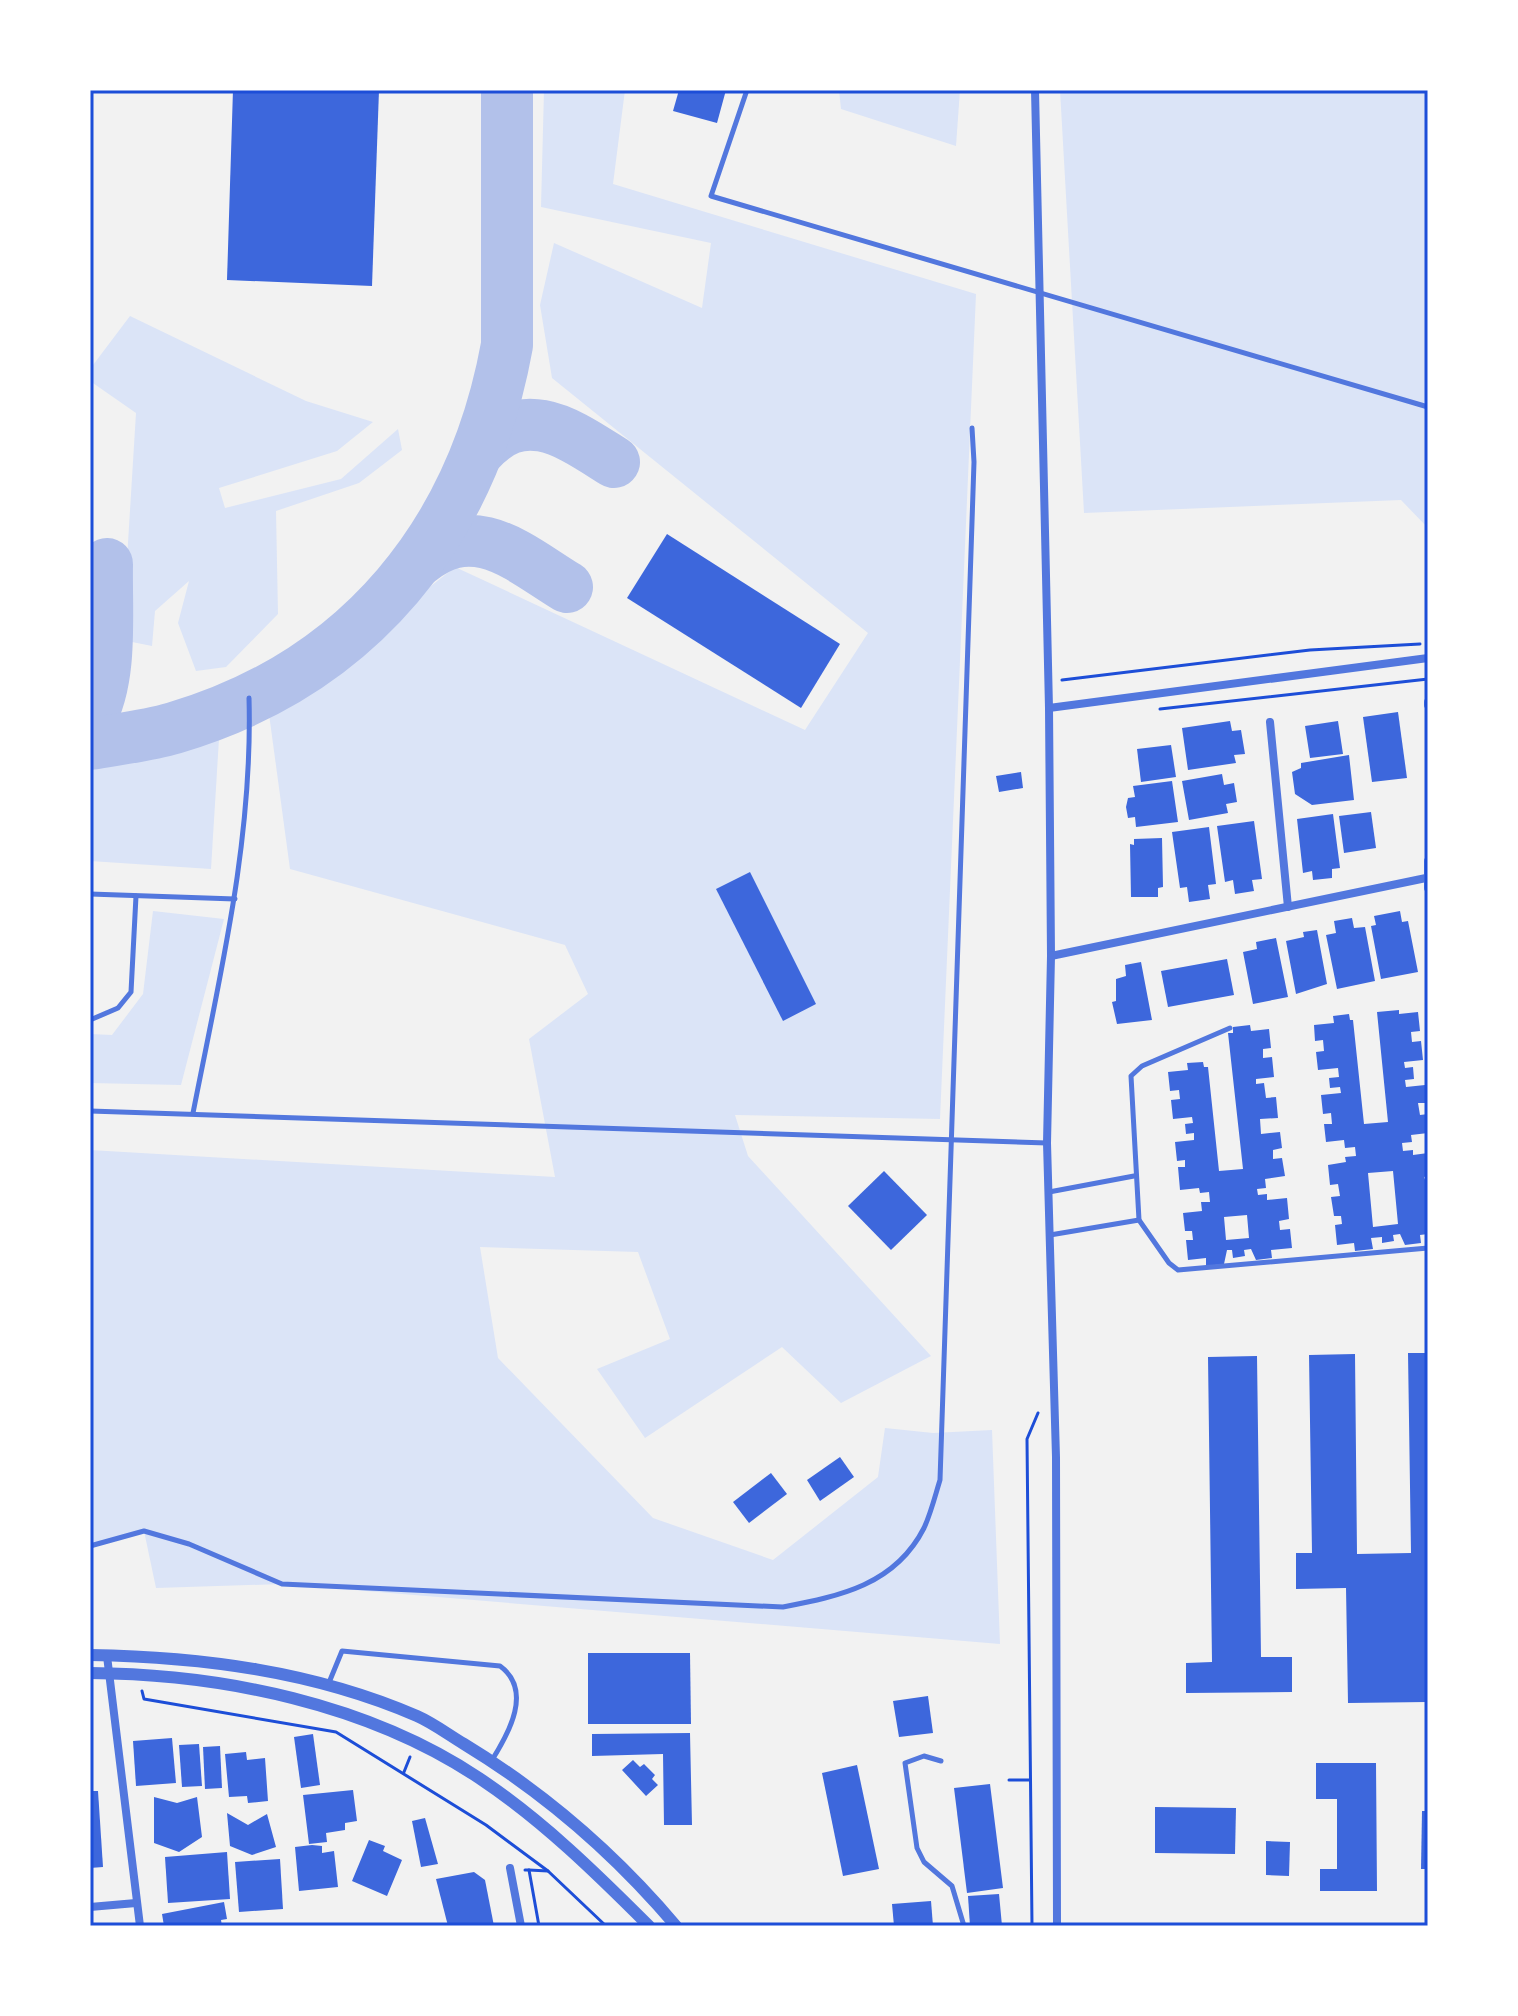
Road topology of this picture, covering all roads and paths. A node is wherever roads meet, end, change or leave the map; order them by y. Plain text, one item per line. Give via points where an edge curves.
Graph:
1 (747, 90) edge
2 (1035, 90) edge
3 (1037, 290) junction
4 (1428, 407) edge
5 (972, 428) dead end
6 (1428, 643) edge
7 (1428, 658) edge
8 (1428, 679) edge
9 (1048, 682) junction
10 (249, 698) dead end
11 (1049, 708) junction
12 (1150, 710) dead end
13 (1270, 722) dead end
14 (1428, 861) edge
15 (1426, 878) junction
16 (1428, 888) edge
17 (90, 894) edge
18 (136, 896) junction
19 (235, 899) junction
20 (1288, 907) junction
21 (1051, 956) junction
22 (90, 1020) edge
23 (1230, 1028) dead end
24 (90, 1111) edge
25 (193, 1113) junction
26 (952, 1140) junction
27 (1047, 1143) junction
28 (1135, 1176) junction
29 (1049, 1192) junction
30 (1139, 1220) junction
31 (1050, 1235) junction
32 (1428, 1248) edge
33 (1038, 1413) dead end
34 (90, 1546) edge
35 (90, 1655) edge
36 (107, 1656) junction
37 (90, 1673) edge
38 (110, 1673) junction
39 (140, 1685) dead end
40 (328, 1686) junction
41 (491, 1761) junction
42 (941, 1761) dead end
43 (1009, 1780) dead end
44 (1029, 1780) junction
45 (510, 1868) joint
46 (529, 1870) junction
47 (548, 1871) junction
48 (136, 1903) junction
49 (90, 1907) edge
50 (140, 1926) edge
51 (521, 1926) edge
52 (539, 1926) edge
53 (606, 1926) edge
54 (649, 1926) edge
55 (676, 1926) edge
56 (964, 1926) edge
57 (1032, 1926) edge
58 (1057, 1926) edge

1 - 3 lane via 711,196
2 - 3 street
3 - 4 lane
3 - 9 street
5 - 26 lane
6 - 9 path via 1310,650
7 - 11 street
8 - 12 path
9 - 11 street
10 - 19 lane via 251,769
11 - 21 street
13 - 20 street
14 - 15 street
15 - 16 street
15 - 20 street
17 - 18 lane
18 - 19 lane
18 - 22 lane via 131,992 118,1008
19 - 25 lane
20 - 21 street
21 - 27 street
23 - 28 lane via 1142,1066 1131,1076
24 - 25 lane
25 - 26 lane
26 - 27 lane
26 - 34 lane via 940,1480 924,1529 879,1579 843,1596 768,1606 282,1584 144,1531
27 - 29 street
28 - 29 lane
28 - 30 lane
29 - 31 street
30 - 31 lane
30 - 32 lane via 1178,1270
31 - 58 street
33 - 44 path via 1027,1439
35 - 36 street
36 - 38 street
36 - 40 street via 215,1662
37 - 38 street
38 - 48 street
38 - 54 street via 275,1695 406,1737 491,1787 586,1864
39 - 47 path via 144,1699 336,1732 474,1817
40 - 41 street via 420,1717
40 - 41 lane via 342,1651 500,1666 514,1682 515,1707 510,1729
41 - 55 street via 599,1847
42 - 56 lane via 924,1756 905,1763 913,1828 924,1862 952,1886
43 - 44 path
44 - 57 path
45 - 46 path
45 - 51 street
46 - 47 path
46 - 52 path
47 - 53 path
48 - 49 street
48 - 50 street

